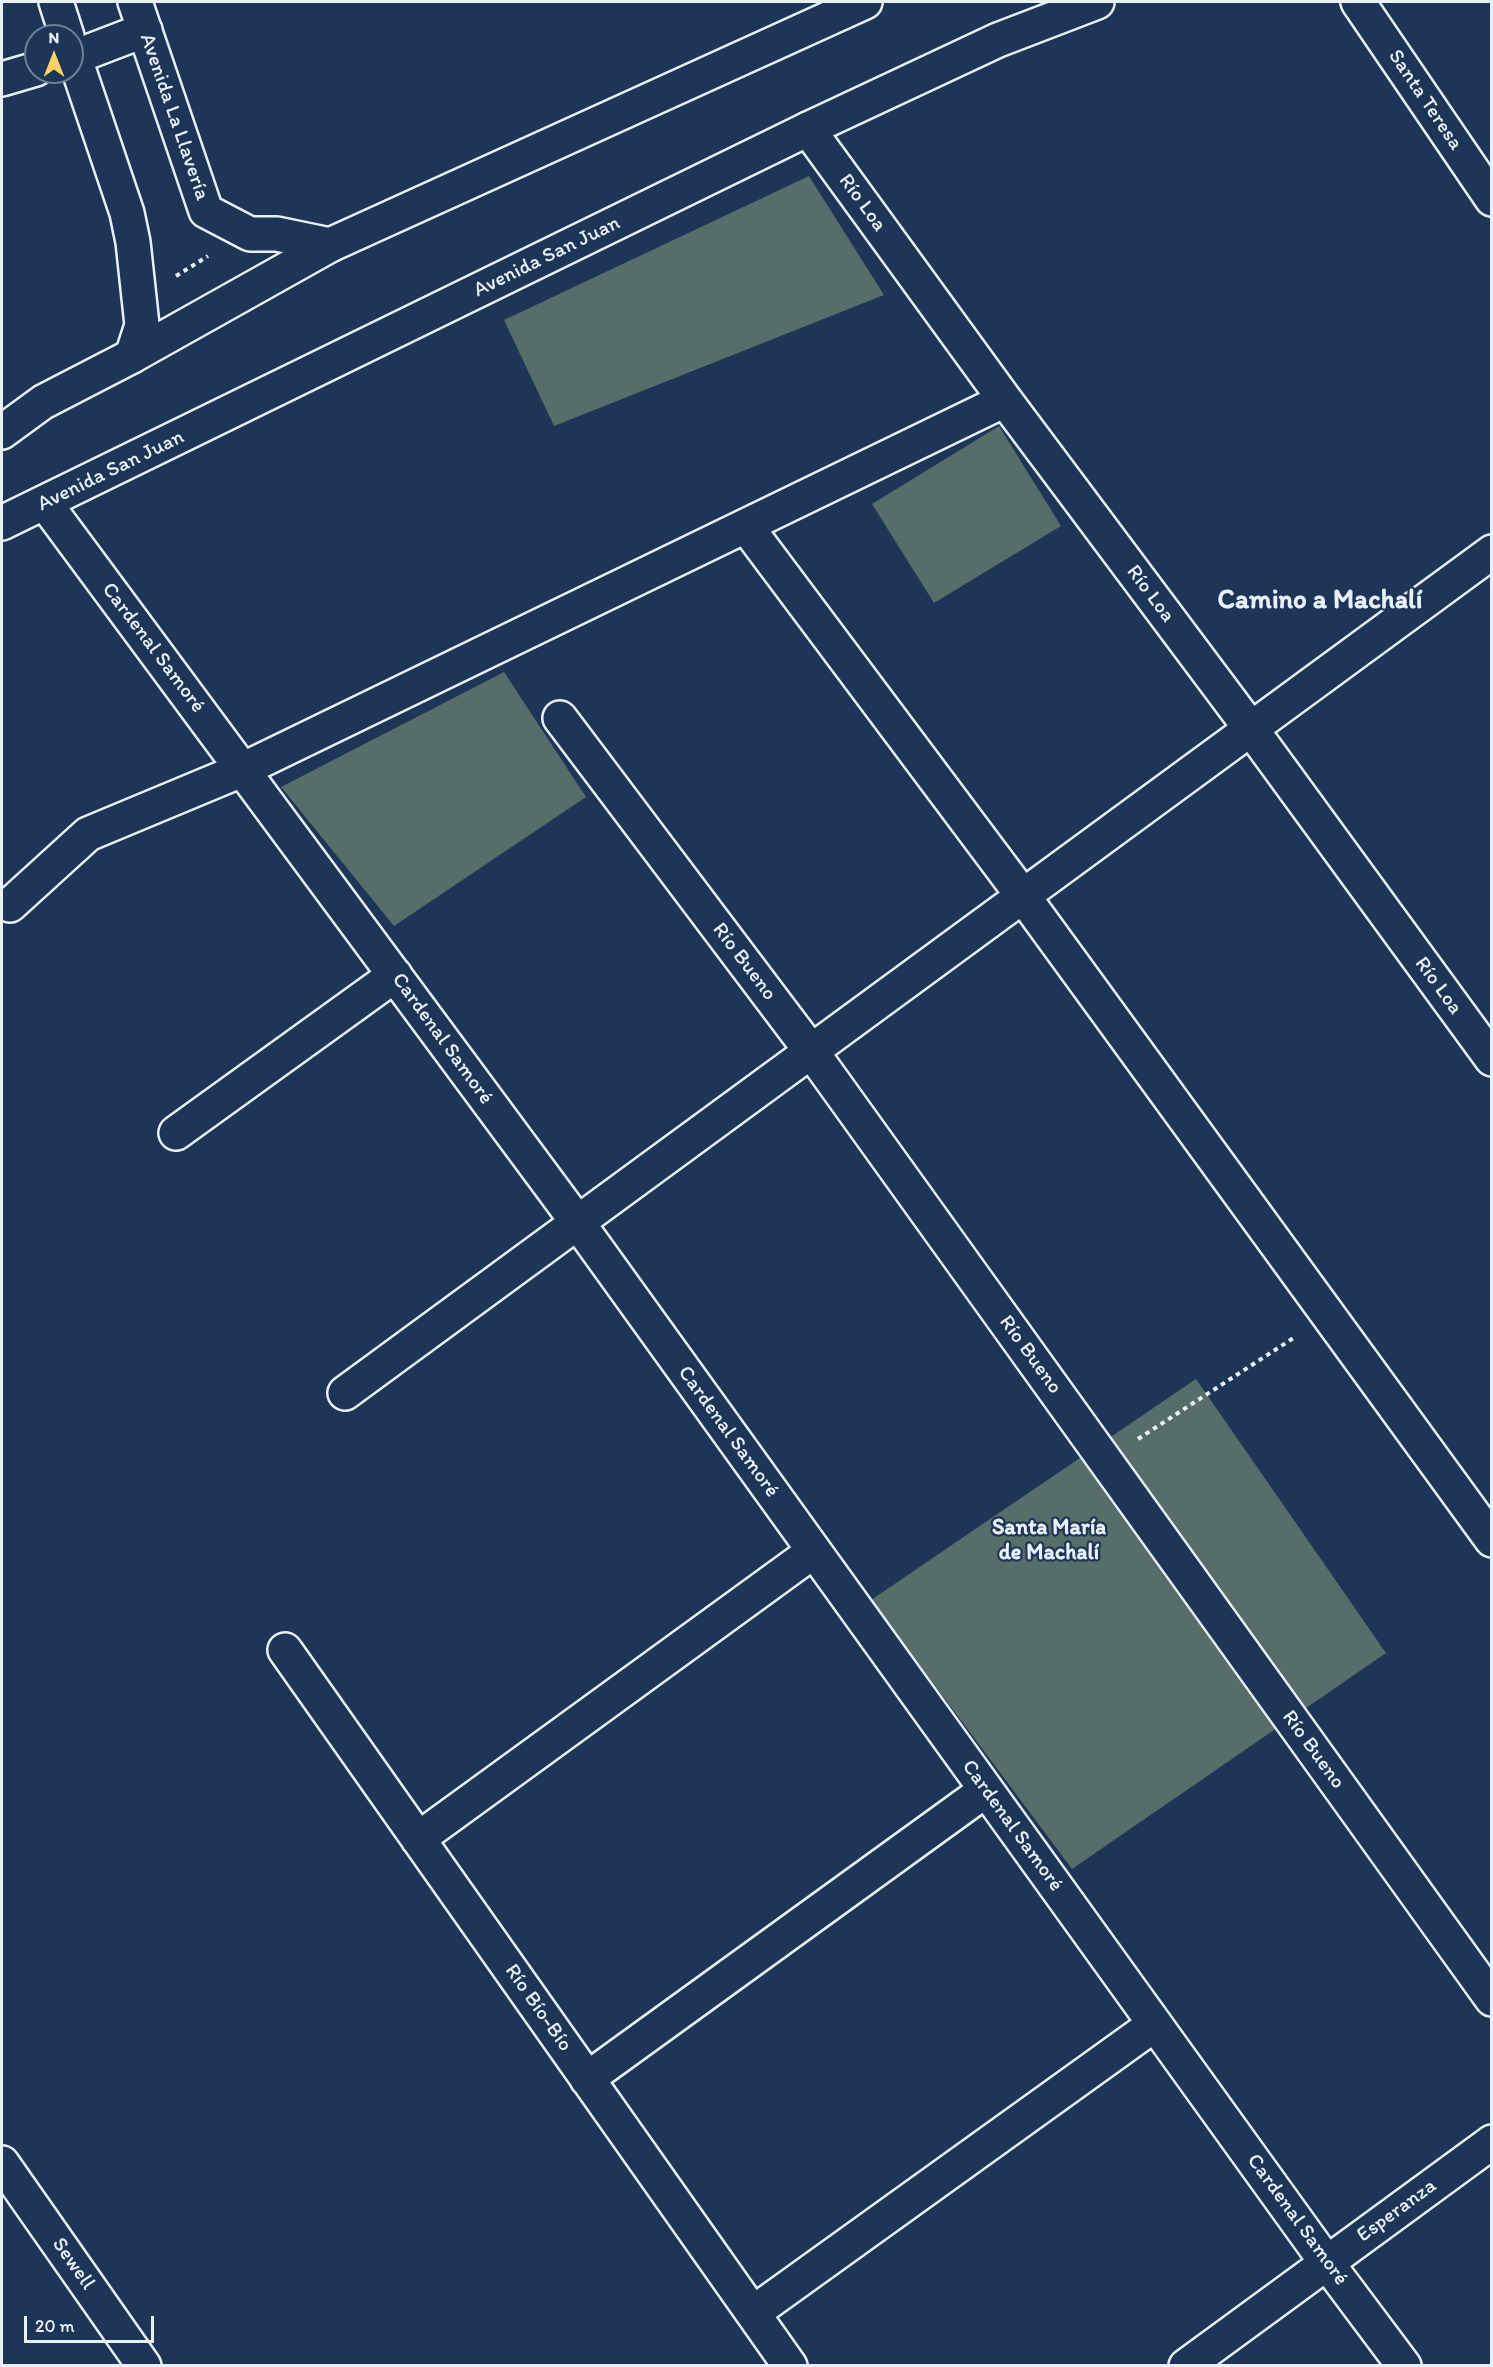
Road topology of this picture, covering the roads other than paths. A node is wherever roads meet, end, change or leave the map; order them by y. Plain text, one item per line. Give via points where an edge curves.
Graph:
1 (56, 2) edge
2 (865, 2) edge
3 (1027, 2) edge
4 (1358, 2) edge
5 (1082, 5) edge
6 (140, 16) edge
7 (63, 24) edge
8 (998, 40) junction
9 (84, 44) edge
10 (24, 73) edge
11 (2, 79) edge
12 (83, 84) edge
13 (808, 129) junction
14 (1491, 199) edge
15 (330, 245) junction
16 (132, 356) junction
17 (1005, 400) junction
18 (2, 432) edge
19 (45, 503) junction
20 (2, 523) edge
21 (746, 526) junction
22 (1491, 552) edge
23 (560, 718) dead end
24 (1251, 729) junction
25 (244, 769) junction
26 (1023, 896) junction
27 (10, 905) dead end
28 (395, 975) junction
29 (812, 1051) junction
30 (1491, 1059) edge
31 (176, 1133) dead end
32 (578, 1223) junction
33 (345, 1393) dead end
34 (1491, 1540) edge
35 (814, 1551) junction
36 (285, 1650) dead end
37 (986, 1790) junction
38 (418, 1839) junction
39 (1491, 1999) edge
40 (1155, 2024) junction
41 (587, 2079) junction
42 (1491, 2142) edge
43 (2, 2163) edge
44 (1327, 2263) junction
45 (753, 2313) junction
46 (144, 2366) edge
47 (790, 2366) edge
48 (1186, 2366) edge
49 (1404, 2366) edge

1 - 7 street
2 - 15 street
3 - 8 street via 1023,15
4 - 14 street, Santa Teresa
5 - 8 street, Avenida San Juan
6 - 9 street
6 - 15 street, Avenida La Llavería via 206,211 250,234 277,234
8 - 13 street, Avenida San Juan
10 - 11 street
12 - 16 street via 127,213 133,242 142,325
13 - 17 street, Río Loa
13 - 19 street, Avenida San Juan
15 - 16 street
16 - 18 street via 43,402
17 - 21 street
17 - 24 street, Río Loa
19 - 20 street, Avenida San Juan
19 - 25 street, Cardenal Samoré
21 - 25 street
21 - 26 street
22 - 24 street
23 - 29 street, Río Bueno
24 - 26 street
24 - 30 street, Río Loa
25 - 27 street via 88,834
25 - 28 street, Cardenal Samoré
26 - 29 street
26 - 34 street
28 - 31 street
28 - 32 street, Cardenal Samoré
29 - 32 street
29 - 39 street, Río Bueno
32 - 33 street
32 - 35 street, Cardenal Samoré
35 - 37 street, Cardenal Samoré
35 - 38 street
36 - 38 street, Río Bío-Bío
37 - 40 street, Cardenal Samoré
37 - 41 street
38 - 41 street, Río Bío-Bío
40 - 44 street, Cardenal Samoré
40 - 45 street
41 - 45 street, Río Bío-Bío
42 - 44 street, Esperanza
43 - 46 street, Sewell
44 - 48 street, Esperanza
44 - 49 street, Cardenal Samoré
45 - 47 street, Río Bío-Bío

